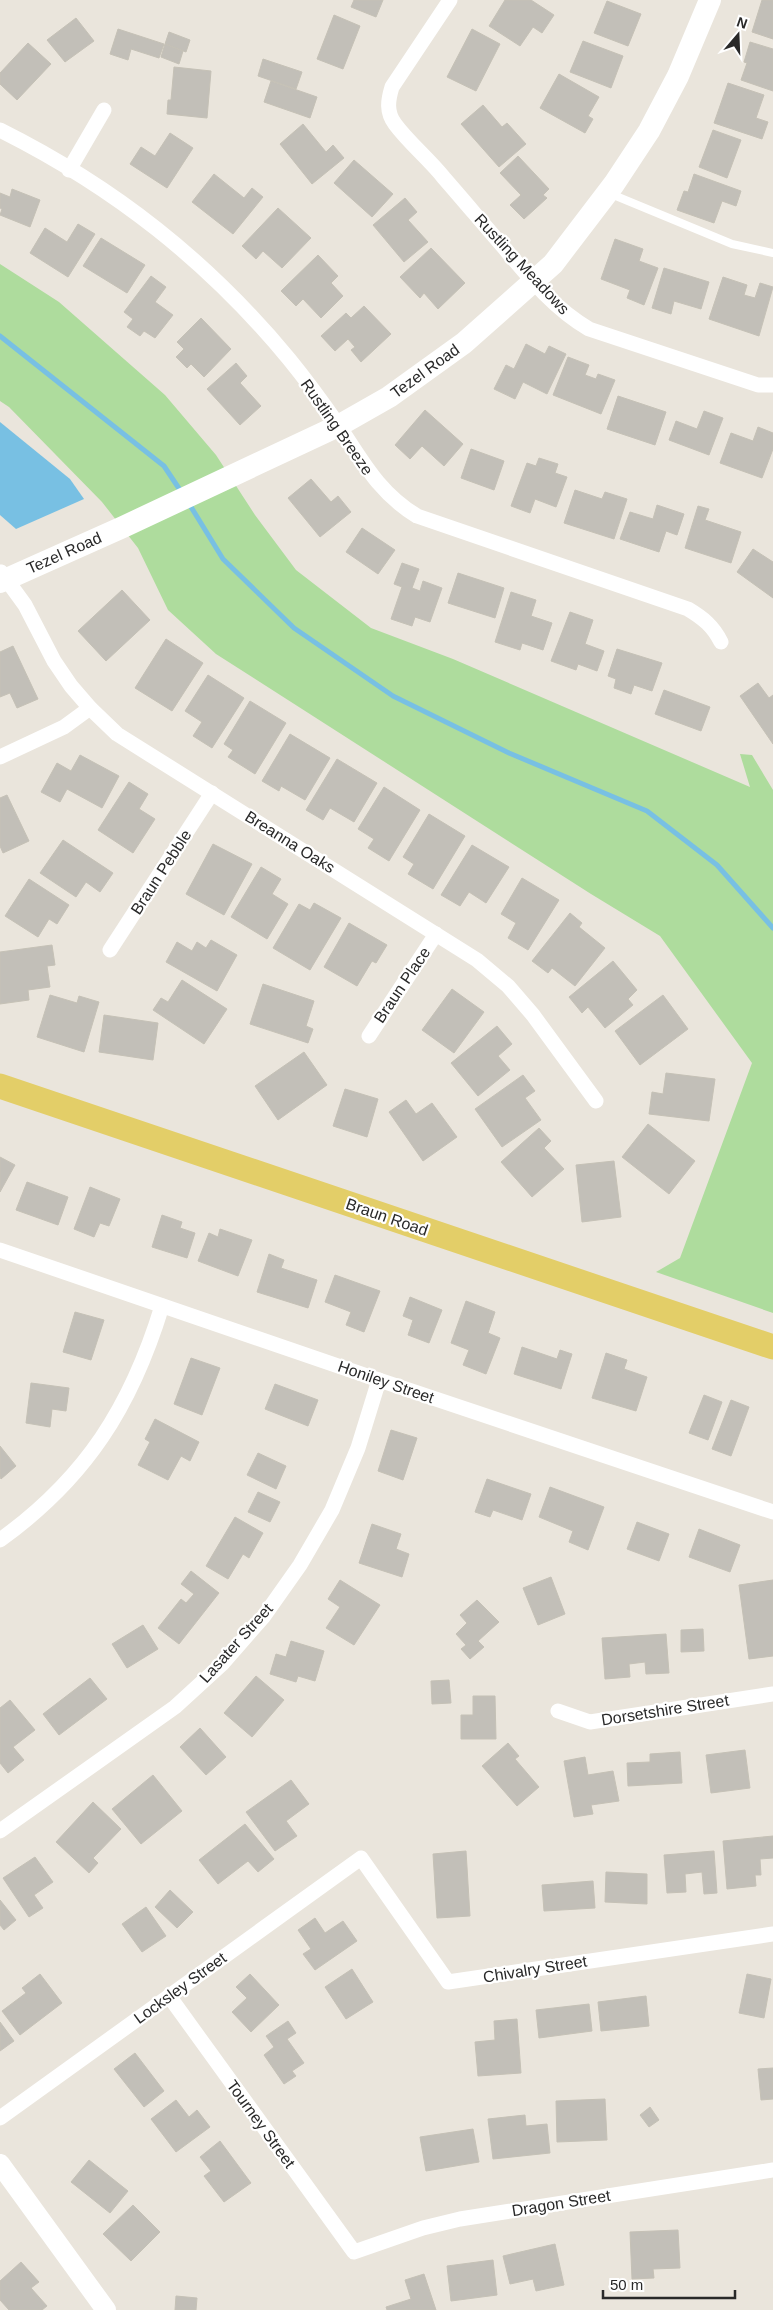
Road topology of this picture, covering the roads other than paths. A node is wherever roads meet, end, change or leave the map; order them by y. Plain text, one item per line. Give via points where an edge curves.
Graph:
1 (450, 0) edge
2 (710, 0) edge
3 (104, 110) dead end
4 (0, 130) edge
5 (69, 170) junction
6 (608, 193) junction
7 (773, 252) edge
8 (533, 282) junction
9 (773, 385) edge
10 (338, 426) junction
11 (2, 577) edge
12 (721, 642) dead end
13 (90, 708) junction
14 (0, 757) edge
15 (212, 793) junction
16 (436, 934) junction
17 (110, 950) dead end
18 (369, 1036) dead end
19 (0, 1086) edge
20 (596, 1101) dead end
21 (0, 1250) edge
22 (162, 1306) junction
23 (773, 1347) edge
24 (379, 1380) junction
25 (773, 1512) edge
26 (0, 1540) edge
27 (773, 1694) edge
28 (558, 1711) dead end
29 (0, 1831) edge
30 (361, 1858) joint
31 (773, 1934) edge
32 (169, 1996) junction
33 (0, 2118) edge
34 (0, 2164) edge
35 (773, 2170) edge
36 (354, 2252) joint
37 (106, 2310) edge

1 - 8 street, Rustling Meadows via 392,88 389,112 394,124 428,158
2 - 6 main road, Tezel Road via 678,76 649,131
3 - 5 street
4 - 5 street, Rustling Breeze via 45,153
5 - 10 street, Rustling Breeze via 147,220 208,272 258,323
6 - 7 lane via 732,244
6 - 8 main road, Tezel Road via 553,264
8 - 9 street, Rustling Meadows via 564,312 589,328 758,385
8 - 10 main road, Tezel Road via 464,343 389,397
10 - 11 main road, Tezel Road via 123,527
10 - 12 street, Rustling Breeze via 380,487 397,504 417,516 688,609 706,621
11 - 13 street, Breanna Oaks via 25,605 54,661
13 - 14 street via 64,727
13 - 15 street, Breanna Oaks via 117,734
15 - 16 street, Breanna Oaks
15 - 17 street, Braun Pebble
16 - 18 street, Braun Place
16 - 20 street, Breanna Oaks via 477,960 508,986
19 - 23 main road, Braun Road
21 - 22 street, Honiley Street
22 - 24 street, Honiley Street
22 - 26 street via 150,1347 133,1385 90,1456 32,1515
24 - 25 street, Honiley Street
24 - 29 street, Lasater Street via 358,1448 332,1510 300,1565 264,1616 222,1664 175,1707
27 - 28 street, Dorsetshire Street via 590,1722
30 - 31 street, Chivalry Street via 448,1982
30 - 32 street, Locksley Street
32 - 33 street, Locksley Street
32 - 36 street, Tourney Street
34 - 37 street
35 - 36 street, Dragon Street via 460,2219

